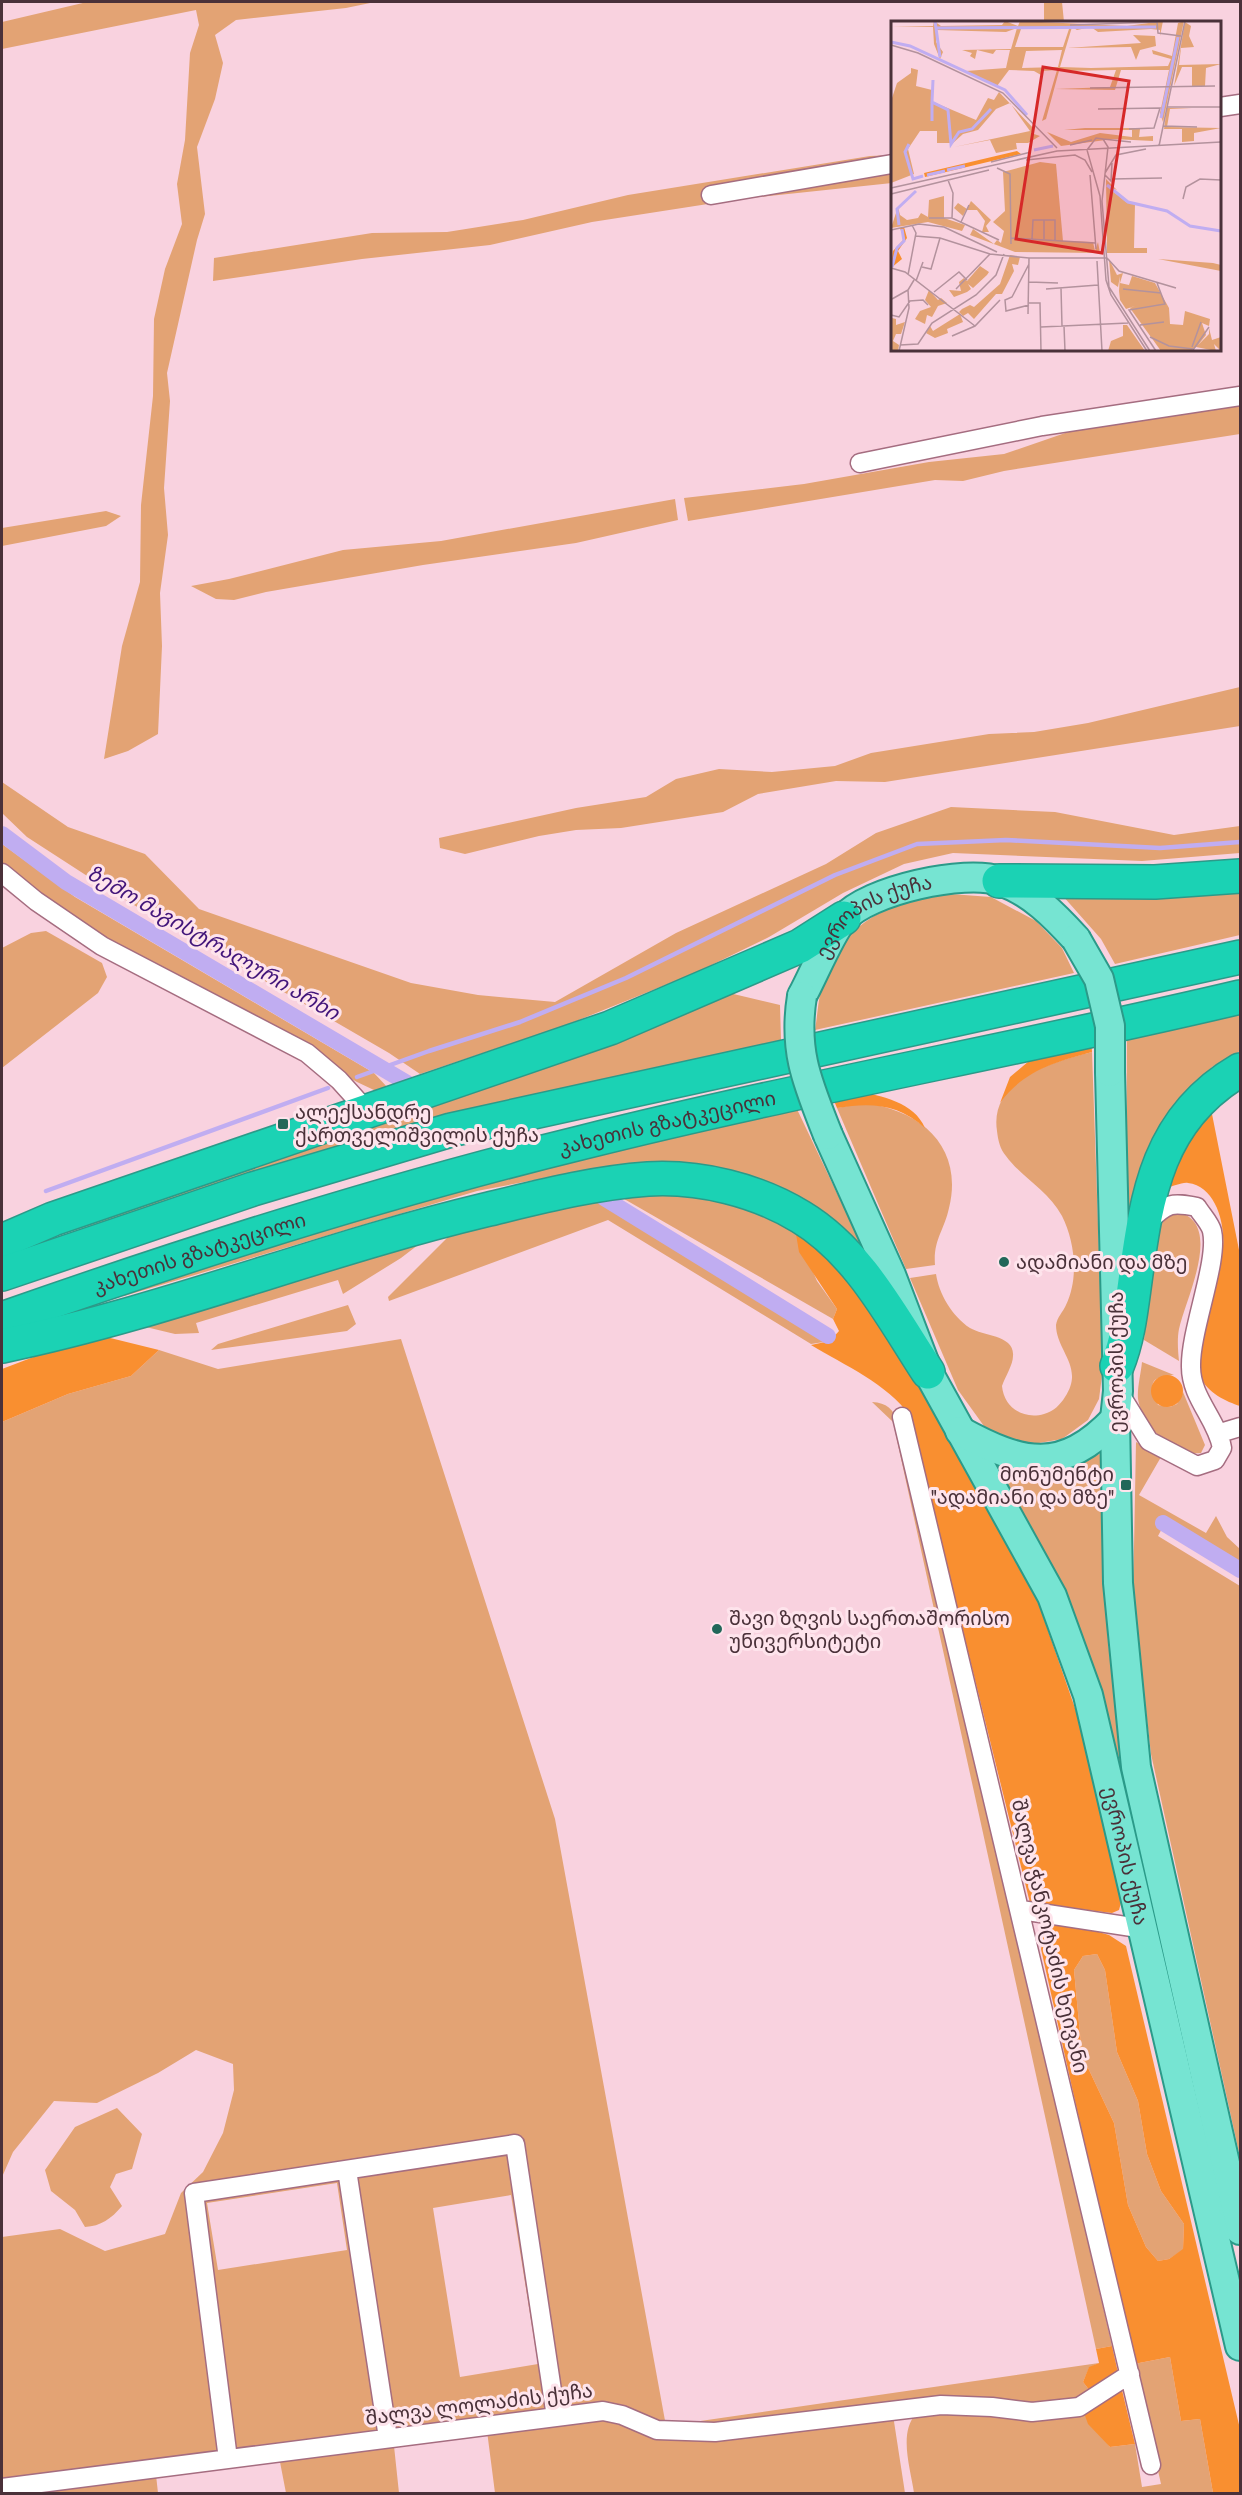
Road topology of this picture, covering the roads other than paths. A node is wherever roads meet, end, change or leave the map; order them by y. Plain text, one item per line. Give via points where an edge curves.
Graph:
1 (1240, 104) edge
2 (1221, 107) edge
3 (891, 164) edge
4 (711, 195) dead end
5 (1240, 396) edge
6 (860, 464) dead end
7 (2, 873) edge
8 (1240, 876) edge
9 (999, 881) junction
10 (844, 918) junction
11 (1240, 957) edge
12 (1240, 997) edge
13 (1240, 1070) edge
14 (368, 1111) junction
15 (1145, 1224) junction
16 (2, 1241) edge
17 (2, 1274) edge
18 (9, 1336) edge
19 (928, 1372) junction
20 (1118, 1378) junction
21 (902, 1417) dead end
22 (1116, 1419) junction
23 (1240, 1427) edge
24 (958, 1430) junction
25 (1220, 1432) junction
26 (1021, 1910) junction
27 (1145, 1929) junction
28 (347, 2170) junction
29 (1240, 2230) edge
30 (1240, 2346) edge
31 (1130, 2374) junction
32 (556, 2417) junction
33 (388, 2438) junction
34 (228, 2459) junction
35 (1151, 2465) dead end
36 (2, 2488) edge

1 - 2 street
3 - 4 street
5 - 6 street via 1042,426
7 - 14 street via 102,946 307,1053
8 - 9 highway via 1155,882
9 - 10 main road, ევროპის ქუჩა via 936,880 900,889
9 - 20 main road, ევროპის ქუჩა, bridge via 1047,908 1076,939 1099,979 1110,1026
10 - 14 highway via 800,946 610,1028
10 - 19 main road, ევროპის ქუჩა, bridge via 802,996 797,1026 804,1075 891,1275
11 - 17 highway, კახეთის გზატკეცილი via 452,1130 253,1189
12 - 18 highway, კახეთის გზატკეცილი via 581,1142 351,1204 98,1285
13 - 15 highway via 1219,1082 1183,1117 1163,1150
14 - 16 highway via 54,1219
15 - 20 highway
15 - 25 street via 1164,1205 1179,1203 1197,1208 1212,1230 1212,1252 1190,1368 1199,1399
18 - 19 highway via 470,1213 581,1186 650,1179 716,1184 777,1204 803,1218 846,1253
19 - 24 main road, ევროპის ქუჩა
20 - 22 main road, ევროპის ქუჩა
20 - 25 street via 1149,1441 1197,1466 1215,1460 1222,1448
21 - 26 street, შალვა ჭანკოტაძის ხეივანი
22 - 24 main road via 1096,1440 1071,1454 1042,1460 1014,1457
22 - 29 main road, ევროპის ქუჩა via 1118,1583 1136,1767
23 - 25 street
24 - 27 main road, ევროპის ქუჩა via 1052,1596 1088,1695
26 - 27 street
26 - 31 street, შალვა ჭანკოტაძის ხეივანი
27 - 30 main road, ევროპის ქუჩა
28 - 32 street via 514,2144
28 - 33 street
28 - 34 street via 194,2193
31 - 32 street, შალვა ლოლაძის ქუჩა via 1078,2407 1032,2412 941,2405 715,2432 657,2430 603,2411
31 - 35 street, შალვა ჭანკოტაძის ხეივანი
32 - 33 street, შალვა ლოლაძის ქუჩა
33 - 34 street, შალვა ლოლაძის ქუჩა
34 - 36 street, შალვა ლოლაძის ქუჩა

